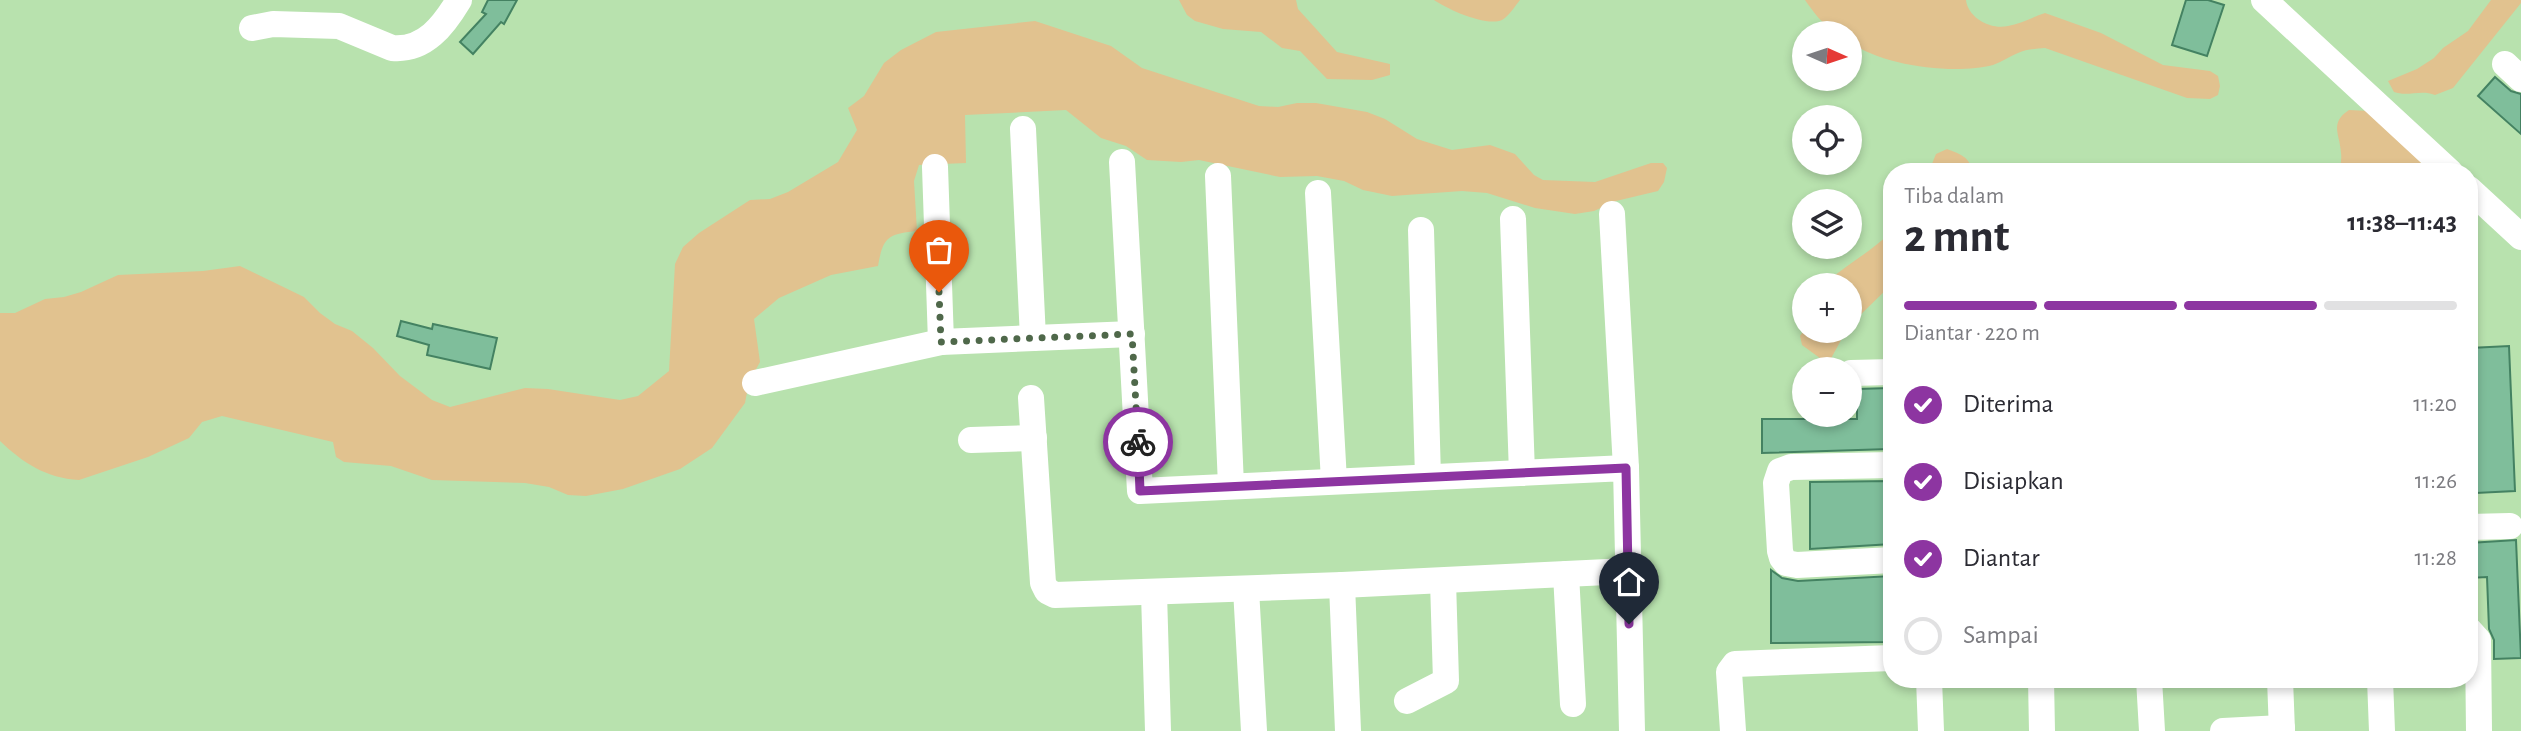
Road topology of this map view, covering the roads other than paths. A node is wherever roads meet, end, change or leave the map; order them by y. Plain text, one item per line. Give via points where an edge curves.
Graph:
1 (459, 0) edge
2 (2264, 0) edge
3 (252, 28) dead end
4 (1023, 129) dead end
5 (1122, 162) dead end
6 (2437, 163) edge
7 (934, 167) dead end
8 (1218, 176) dead end
9 (1318, 194) dead end
10 (2478, 197) edge
11 (1612, 214) dead end
12 (1513, 219) dead end
13 (1421, 230) dead end
14 (2521, 237) edge
15 (1132, 334) junction
16 (1033, 338) junction
17 (941, 342) junction
18 (1883, 372) edge
19 (1862, 373) edge
20 (755, 383) dead end
21 (1031, 398) dead end
22 (1034, 438) junction
23 (971, 440) dead end
24 (1883, 465) edge
25 (1626, 468) junction
26 (1522, 472) junction
27 (1428, 477) junction
28 (1334, 481) junction
29 (1231, 486) junction
30 (2510, 526) dead end
31 (2478, 527) edge
32 (1883, 560) edge
33 (1628, 571) junction
34 (1566, 574) junction
35 (1443, 581) junction
36 (1342, 585) junction
37 (1246, 589) junction
38 (1154, 593) junction
39 (2478, 639) edge
40 (1883, 659) edge
41 (1929, 688) edge
42 (2041, 688) edge
43 (2149, 688) edge
44 (2280, 688) edge
45 (2380, 688) edge
46 (1407, 701) dead end
47 (1573, 704) dead end
48 (2282, 730) edge
49 (1158, 731) edge
50 (1254, 731) edge
51 (1348, 731) edge
52 (1632, 731) edge
53 (1733, 731) edge
54 (1931, 731) edge
55 (2042, 731) edge
56 (2151, 731) edge
57 (2223, 731) edge
58 (2382, 731) edge
59 (2479, 731) edge

1 - 3 street via 432,36 400,48 339,26 282,23
2 - 6 street
4 - 16 street
5 - 15 street
7 - 17 street
8 - 29 street
9 - 28 street
10 - 14 street
11 - 25 street
12 - 26 street
13 - 27 street
15 - 16 street
15 - 29 street via 1140,491
16 - 17 street
17 - 20 street
18 - 19 street
21 - 22 street
22 - 23 street
22 - 38 street via 1047,591 1055,595
24 - 32 street via 1791,467 1780,471 1776,483 1780,551 1786,563
25 - 26 street
25 - 33 street
26 - 27 street
27 - 28 street
28 - 29 street
30 - 31 street
33 - 34 street
33 - 52 street
34 - 35 street
34 - 47 street
35 - 36 street
35 - 46 street via 1446,681
36 - 37 street
36 - 51 street
37 - 38 street
37 - 50 street
38 - 49 street
39 - 59 street
40 - 53 street via 1735,664 1729,672
41 - 54 street
42 - 55 street
43 - 56 street
44 - 48 street
45 - 58 street
48 - 57 street

